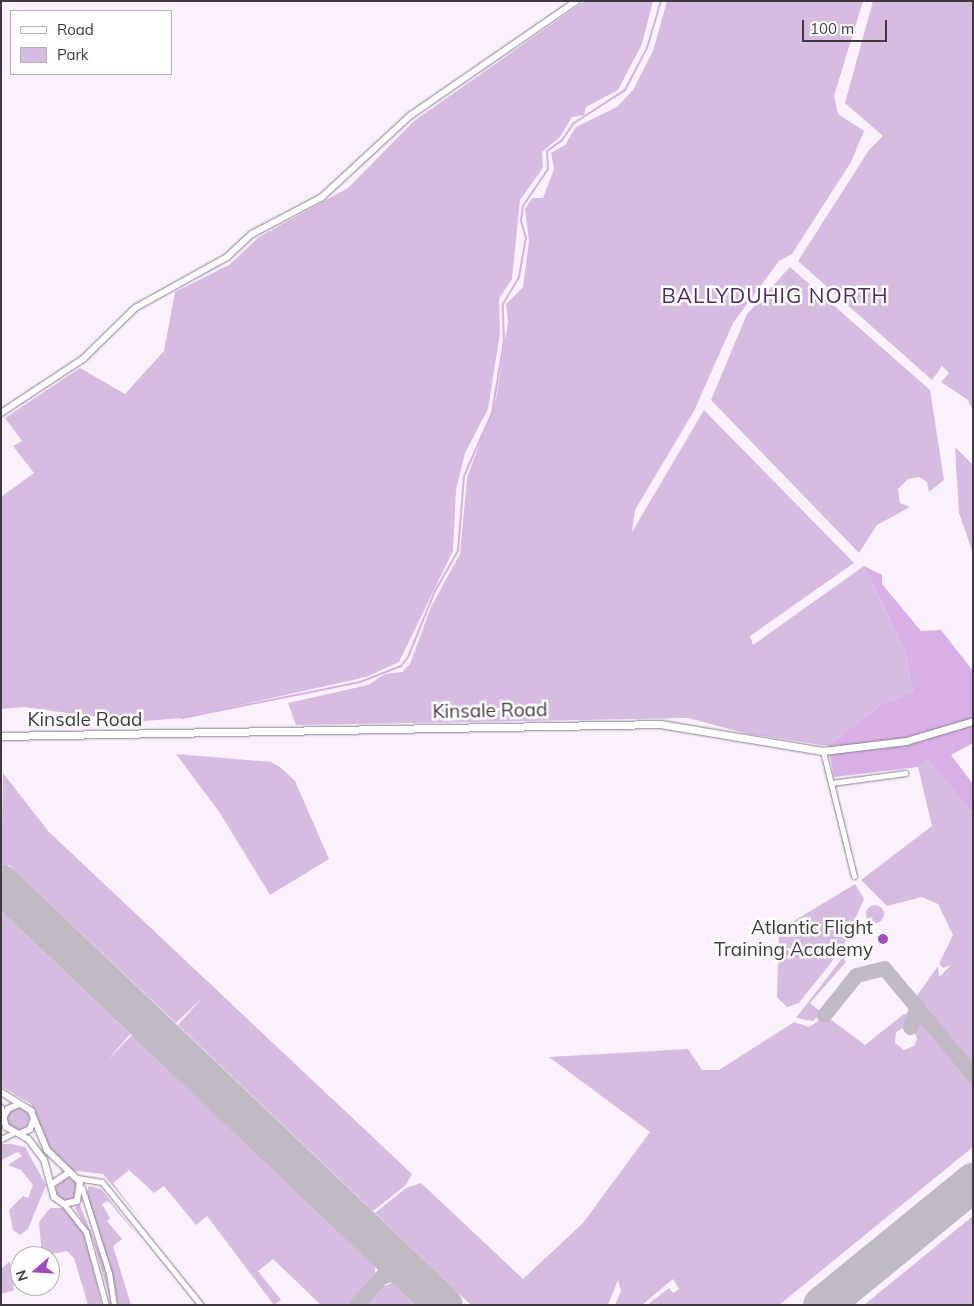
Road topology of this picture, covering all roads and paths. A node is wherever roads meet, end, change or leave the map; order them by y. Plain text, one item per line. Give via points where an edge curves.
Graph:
1 (576, 1) edge
2 (1, 413) edge
3 (973, 721) edge
4 (1, 736) edge
5 (823, 751) junction
6 (905, 773) dead end
7 (831, 783) junction
8 (854, 876) dead end
9 (1, 1092) edge
10 (24, 1105) junction
11 (1, 1108) edge
12 (33, 1121) junction
13 (3, 1122) edge
14 (16, 1133) junction
15 (1, 1139) edge
16 (67, 1174) junction
17 (77, 1178) junction
18 (86, 1178) junction
19 (52, 1184) junction
20 (81, 1186) junction
21 (64, 1204) junction
22 (106, 1305) edge
23 (115, 1305) edge
24 (201, 1305) edge

1 - 2 street via 488,59 395,127 322,197 252,234 227,257 135,308 83,359
3 - 5 main road, Kinsale Road via 906,741
4 - 5 main road, Kinsale Road via 660,724
5 - 7 street
6 - 7 street
7 - 8 street
9 - 10 street
10 - 12 street
10 - 13 street via 11,1106
11 - 13 street
12 - 14 street via 30,1129
12 - 16 street via 47,1150
13 - 14 street
14 - 15 street
14 - 19 street via 42,1158
16 - 17 street
16 - 19 street
17 - 18 street
17 - 20 street
18 - 20 street
18 - 24 street via 102,1182
19 - 21 street via 54,1198
20 - 21 street via 77,1201
20 - 23 street
21 - 22 street via 86,1232

